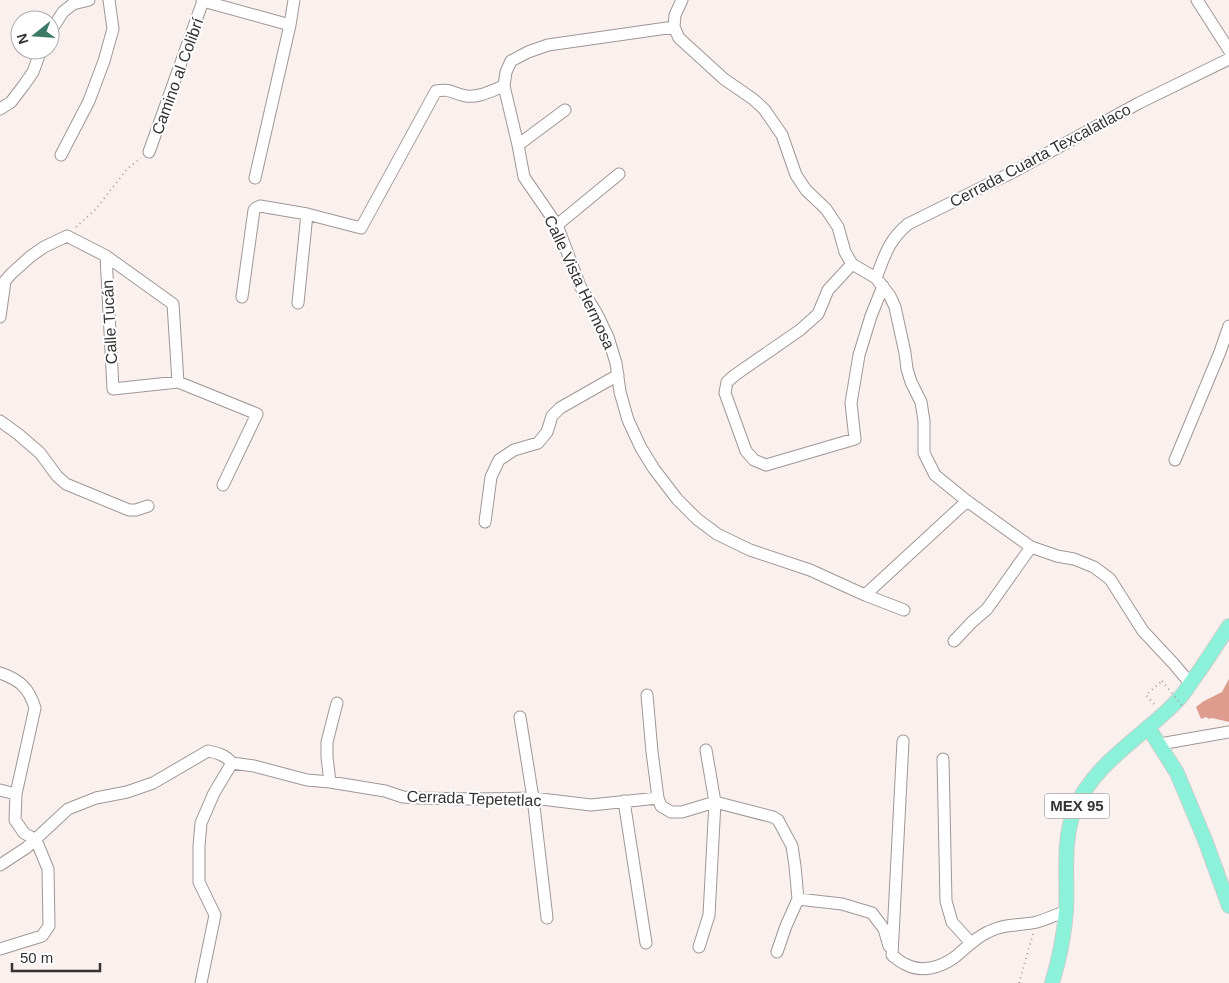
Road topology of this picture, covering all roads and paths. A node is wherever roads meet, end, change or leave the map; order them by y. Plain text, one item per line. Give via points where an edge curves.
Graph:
1 (89, 0) edge
2 (109, 0) edge
3 (294, 0) edge
4 (682, 0) edge
5 (1197, 0) edge
6 (203, 1) edge
7 (60, 17) edge
8 (290, 25) junction
9 (674, 27) junction
10 (1229, 50) edge
11 (1229, 59) edge
12 (38, 60) edge
13 (504, 86) junction
14 (0, 109) edge
15 (565, 110) dead end
16 (518, 145) junction
17 (149, 152) joint
18 (61, 154) dead end
19 (619, 174) dead end
20 (255, 178) dead end
21 (307, 214) junction
22 (557, 225) junction
23 (68, 236) junction
24 (106, 256) junction
25 (852, 264) junction
26 (879, 282) junction
27 (242, 297) dead end
28 (298, 303) dead end
29 (0, 311) edge
30 (1229, 326) edge
31 (618, 376) junction
32 (178, 382) junction
33 (0, 421) edge
34 (1175, 460) dead end
35 (223, 485) dead end
36 (967, 501) junction
37 (148, 506) dead end
38 (485, 522) dead end
39 (1031, 547) junction
40 (865, 595) junction
41 (904, 610) dead end
42 (1229, 626) edge
43 (954, 641) dead end
44 (0, 673) edge
45 (1190, 683) junction
46 (647, 695) dead end
47 (1146, 695) dead end
48 (337, 703) dead end
49 (1184, 708) dead end
50 (520, 717) dead end
51 (1148, 727) junction
52 (1229, 732) edge
53 (903, 741) dead end
54 (1160, 744) junction
55 (706, 750) dead end
56 (943, 759) dead end
57 (232, 763) junction
58 (330, 782) junction
59 (0, 790) edge
60 (16, 794) junction
61 (534, 798) junction
62 (658, 798) junction
63 (624, 801) junction
64 (715, 802) junction
65 (36, 840) junction
66 (0, 865) edge
67 (798, 899) junction
68 (1229, 906) edge
69 (1066, 911) junction
70 (547, 918) dead end
71 (1036, 922) junction
72 (646, 943) dead end
73 (970, 943) junction
74 (698, 946) dead end
75 (0, 949) edge
76 (777, 952) dead end
77 (892, 955) junction
78 (201, 983) edge
79 (1019, 983) edge
80 (1052, 983) edge

1 - 7 street via 73,4
2 - 18 street via 114,29 89,101
3 - 8 street
4 - 9 street
5 - 10 street
6 - 8 street
6 - 17 street, Camino al Colibrí
8 - 20 street
9 - 13 street, Calle Vista Hermosa via 548,45 511,61
9 - 25 street via 679,38 724,79 764,109 782,135 796,175 838,227
11 - 26 street, Cerrada Cuarta Texcalatlaco via 908,224 888,247
12 - 14 street via 11,102
13 - 16 street, Calle Vista Hermosa
13 - 21 street via 477,96 443,89 436,91 361,228
15 - 16 street
16 - 22 street, Calle Vista Hermosa via 524,177
17 - 23 path via 127,169 96,209
19 - 22 street
21 - 27 street via 260,206 254,210
21 - 28 street
22 - 31 street, Calle Vista Hermosa via 580,286 608,337
23 - 24 street
23 - 29 street via 44,247 11,274 5,281
24 - 32 street via 173,304
24 - 32 street, Calle Tucán via 113,389
25 - 26 street
25 - 26 street, Cerrada Cuarta Texcalatlaco via 828,290 818,314 726,382 726,393 746,451 754,460 766,465 856,439 851,404 859,355
26 - 36 street via 895,307 907,369 921,402 924,453 935,475
30 - 34 street
31 - 38 street via 560,408 538,442 514,450 499,460 491,477
31 - 40 street, Calle Vista Hermosa via 628,420 641,448 677,499 697,519 717,534 750,550 810,570
32 - 35 street via 257,414
33 - 37 street via 40,453 66,484 129,510
36 - 39 street
36 - 40 street
39 - 43 street via 987,609
39 - 45 street via 1094,566 1110,579 1143,631
40 - 41 street, Calle Vista Hermosa
42 - 45 main road, MEX 95
44 - 60 street via 23,685 35,708
45 - 51 main road, MEX 95 via 1178,700
46 - 62 street
47 - 49 path, bridge via 1162,681
48 - 58 street via 327,742
50 - 61 street
51 - 54 main road
51 - 69 main road, MEX 95 via 1092,780 1074,812 1067,849
52 - 54 street
53 - 77 street
54 - 68 main road via 1177,772
55 - 64 street
56 - 73 street via 946,901 952,922
57 - 58 street, Cerrada Tepetetlac
57 - 65 street, Cerrada Tepetetlac via 218,753 208,752 153,783 68,809
57 - 78 street via 202,822 199,882 215,915
58 - 61 street, Cerrada Tepetetlac via 403,797
59 - 60 street
60 - 65 street via 15,820 24,833
61 - 63 street, Cerrada Tepetetlac via 591,805
61 - 70 street
62 - 63 street, Cerrada Tepetetlac
62 - 64 street via 661,806 671,812
63 - 72 street
64 - 67 street via 778,820 792,846
64 - 74 street via 709,916
65 - 66 street
65 - 75 street via 48,869 49,926 42,936
67 - 76 street
67 - 77 street via 842,904 872,914 884,930
69 - 71 street
69 - 80 main road, MEX 95 via 1059,962
71 - 73 street via 1006,925
71 - 79 path
73 - 77 street via 954,958 928,968 916,969

